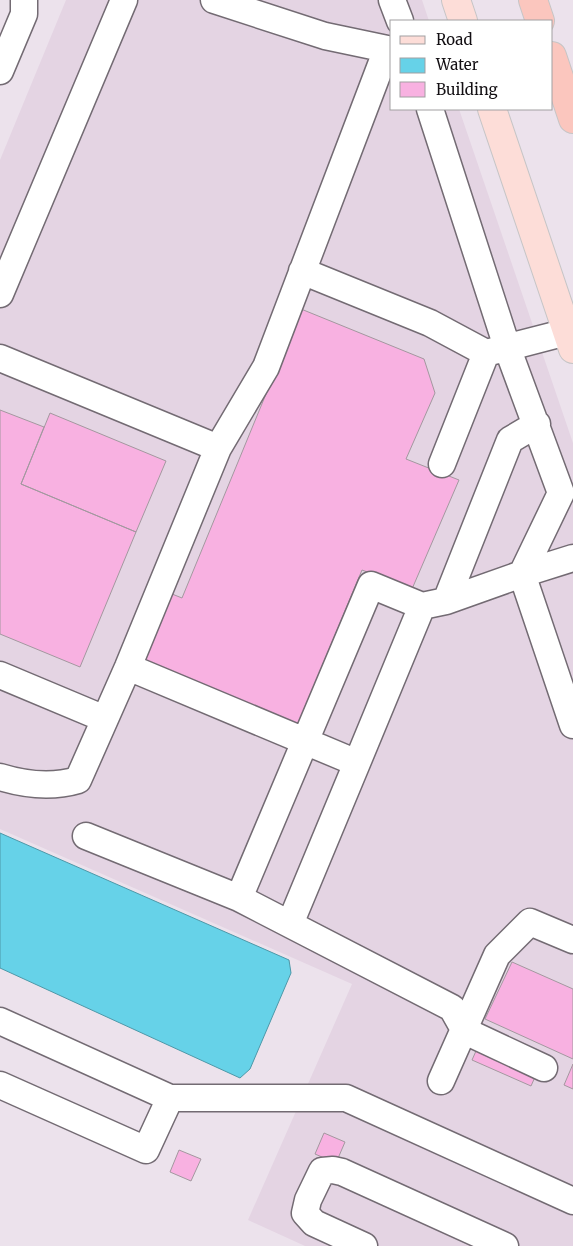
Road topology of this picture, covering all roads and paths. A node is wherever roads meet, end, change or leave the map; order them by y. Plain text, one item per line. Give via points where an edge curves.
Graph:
1 (124, 0) edge
2 (214, 0) edge
3 (392, 0) edge
4 (456, 0) edge
5 (533, 0) edge
6 (26, 5) edge
7 (400, 20) edge
8 (463, 20) edge
9 (540, 20) edge
10 (390, 49) edge
11 (553, 59) edge
12 (0, 71) edge
13 (430, 110) edge
14 (492, 110) edge
15 (573, 120) edge
16 (302, 271) junction
17 (0, 294) edge
18 (570, 340) edge
19 (497, 350) junction
20 (0, 358) edge
21 (537, 424) junction
22 (218, 448) junction
23 (442, 464) dead end
24 (573, 558) edge
25 (522, 574) junction
26 (434, 603) junction
27 (128, 667) junction
28 (0, 674) edge
29 (105, 719) junction
30 (573, 725) edge
31 (305, 742) junction
32 (357, 763) junction
33 (0, 778) edge
34 (86, 836) dead end
35 (239, 898) junction
36 (290, 924) junction
37 (573, 940) edge
38 (0, 1021) edge
39 (464, 1031) junction
40 (544, 1068) dead end
41 (442, 1081) dead end
42 (0, 1085) edge
43 (170, 1098) junction
44 (573, 1201) edge
45 (364, 1246) edge
46 (505, 1246) edge

1 - 17 street
2 - 10 street via 325,36
3 - 7 street
4 - 8 main road
5 - 9 highway
6 - 12 street
10 - 16 street
11 - 15 highway
13 - 19 street via 470,226
14 - 18 main road
16 - 19 street
16 - 22 street via 266,367
18 - 19 street
19 - 21 street
19 - 23 street
20 - 22 street
21 - 25 street via 561,493
21 - 26 street via 510,440
22 - 27 street
24 - 25 street
25 - 26 street
25 - 30 street
26 - 31 street via 371,585
26 - 32 street
27 - 29 street
27 - 31 street
28 - 29 street
29 - 33 street via 78,780 46,786
31 - 32 street
31 - 35 street
32 - 36 street
34 - 35 street
35 - 36 street
36 - 39 street via 452,1008
37 - 39 street via 530,922 497,956
38 - 43 street
39 - 40 street
39 - 41 street
42 - 43 street via 146,1150
43 - 44 street via 346,1098
45 - 46 street via 314,1224 305,1213 322,1171 342,1172

